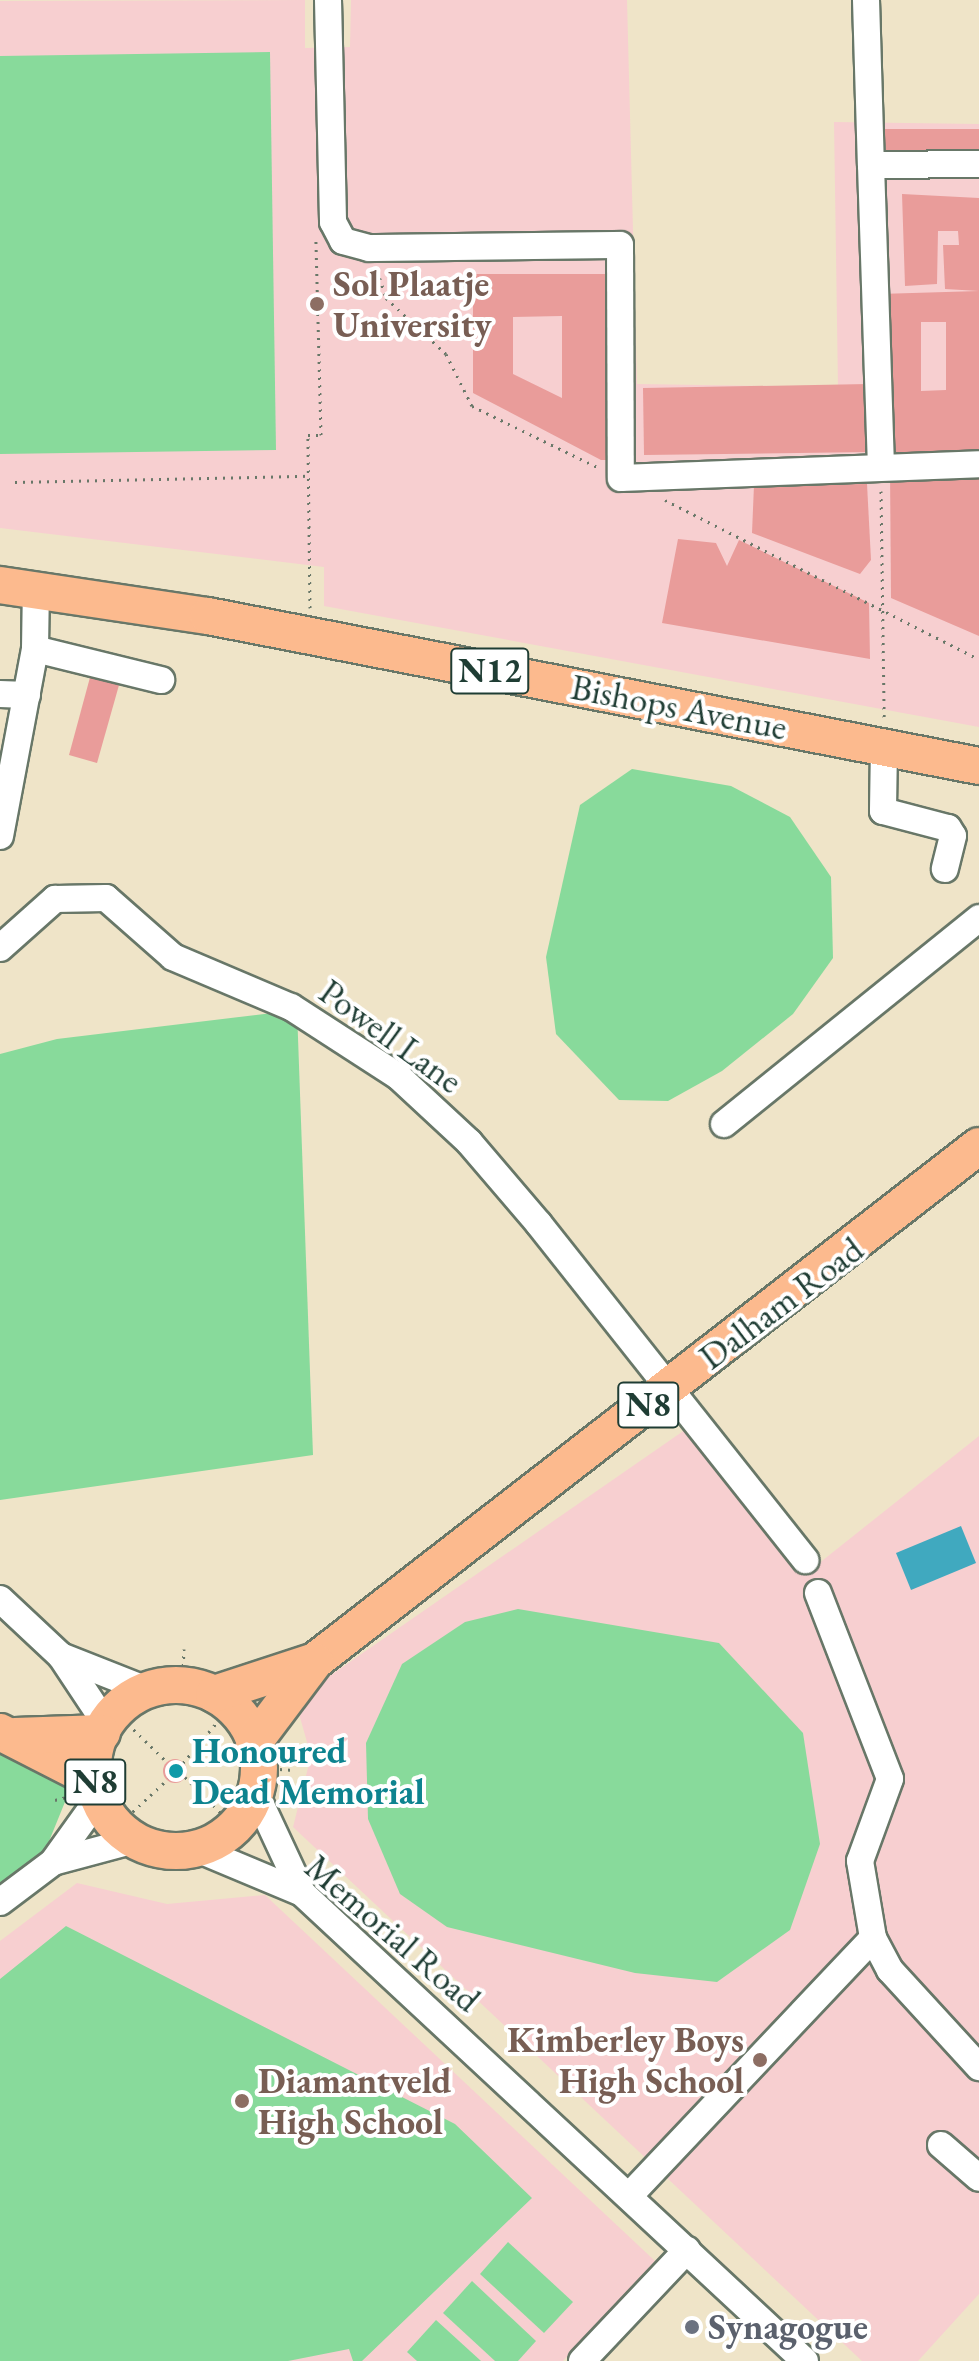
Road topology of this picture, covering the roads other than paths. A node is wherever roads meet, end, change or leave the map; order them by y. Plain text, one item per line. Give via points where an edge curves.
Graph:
1 (328, 0) edge
2 (866, 0) edge
3 (979, 164) edge
4 (871, 165) junction
5 (979, 464) edge
6 (881, 467) junction
7 (0, 585) edge
8 (36, 588) junction
9 (35, 649) junction
10 (161, 680) dead end
11 (0, 694) edge
12 (27, 695) junction
13 (884, 746) junction
14 (979, 766) edge
15 (0, 836) edge
16 (945, 869) dead end
17 (979, 918) edge
18 (0, 948) edge
19 (724, 1124) dead end
20 (979, 1146) edge
21 (671, 1387) junction
22 (805, 1560) dead end
23 (818, 1593) dead end
24 (0, 1599) edge
25 (61, 1656) junction
26 (315, 1661) junction
27 (189, 1697) junction
28 (111, 1725) junction
29 (7, 1734) edge
30 (266, 1768) junction
31 (114, 1809) junction
32 (197, 1849) junction
33 (53, 1862) junction
34 (302, 1893) junction
35 (0, 1902) edge
36 (873, 1938) junction
37 (979, 2067) edge
38 (941, 2145) dead end
39 (979, 2178) edge
40 (629, 2196) junction
41 (687, 2250) junction
42 (582, 2361) edge
43 (805, 2361) edge

1 - 6 street via 333,222 343,241 369,248 620,245 621,478
2 - 4 street
3 - 4 street
4 - 6 street
5 - 6 street
7 - 8 highway, Bishops Avenue / N12
8 - 9 street
8 - 13 highway, Bishops Avenue / N12
9 - 10 street
9 - 12 street
11 - 12 street
12 - 15 street
13 - 14 highway, Bishops Avenue / N12
13 - 16 street via 883,811 948,828 953,836
17 - 19 street
18 - 21 street, Powell Lane via 37,910 89,893 120,907 173,957 308,1016 399,1077 469,1142
20 - 21 highway, Dalham Road / N8
21 - 22 street, Powell Lane
21 - 26 highway, Dalham Road / N8
23 - 36 street via 890,1779 860,1861
24 - 25 street
25 - 27 street
25 - 28 street
26 - 27 highway, Dalham Road / N8
26 - 30 highway, Dalham Road / N8
27 - 28 highway, N8
27 - 30 highway via 231,1706
28 - 29 highway, N8
28 - 31 highway, N8
29 - 31 highway, N8
30 - 32 highway, N8 via 227,1834
30 - 34 street
31 - 32 highway, N8 via 165,1851
31 - 33 street
31 - 33 street
32 - 34 street, Memorial Road
33 - 35 street
34 - 40 street, Memorial Road
36 - 37 street via 890,1970
36 - 40 street
38 - 39 street
40 - 41 street, Memorial Road
41 - 42 street
41 - 43 street, Memorial Road

